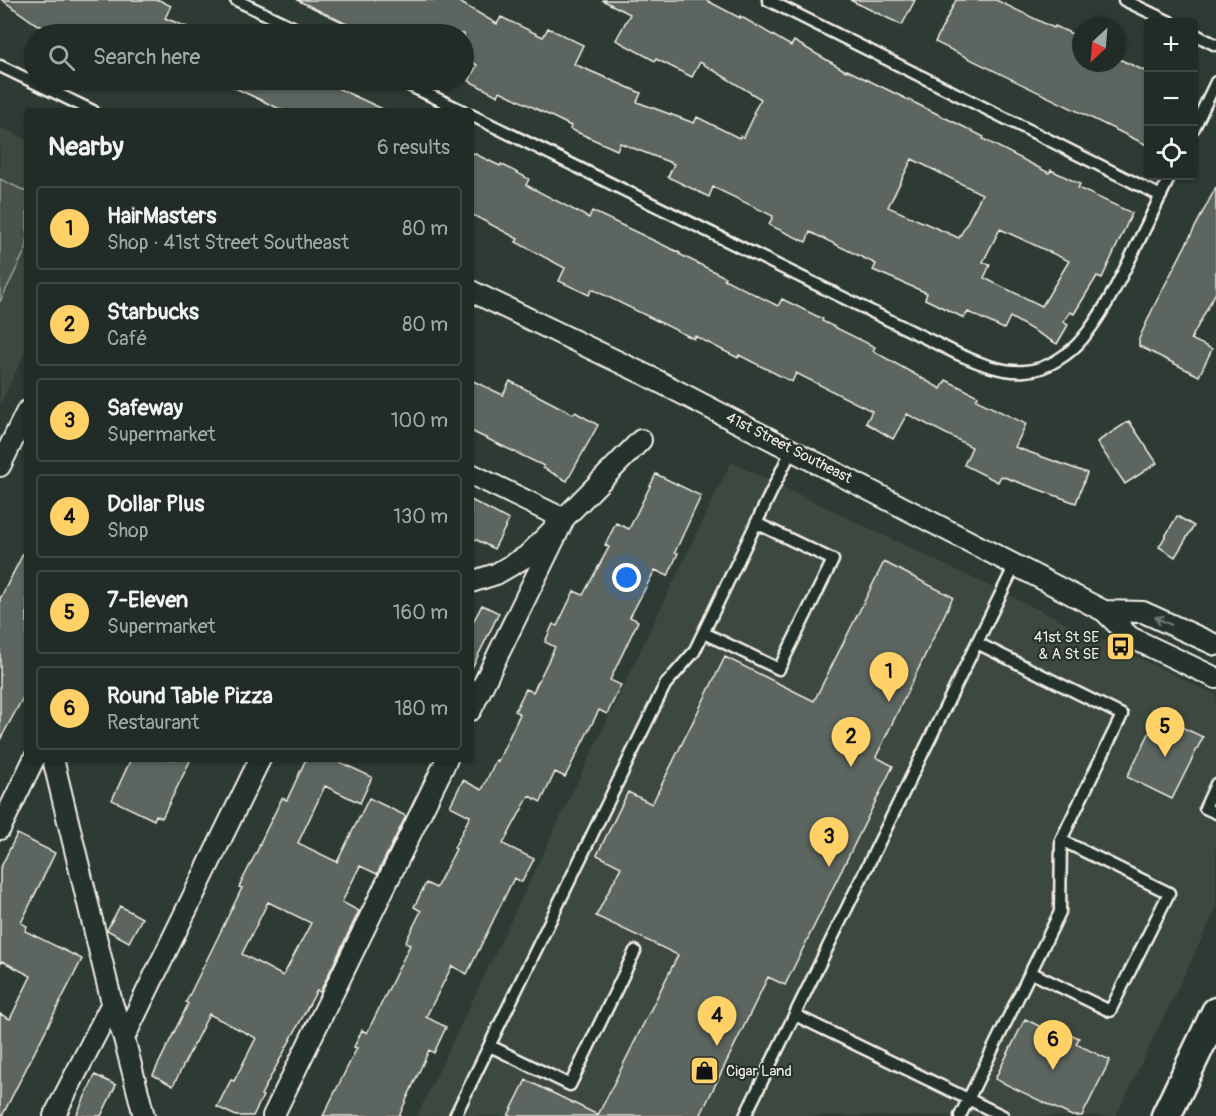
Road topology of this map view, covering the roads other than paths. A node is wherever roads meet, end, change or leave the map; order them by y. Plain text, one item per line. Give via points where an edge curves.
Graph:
1 (236, 0) edge
2 (768, 0) edge
3 (1124, 0) edge
4 (1162, 18) edge
5 (286, 24) edge
6 (1198, 36) edge
7 (1216, 45) edge
8 (0, 66) edge
9 (24, 78) edge
10 (1216, 82) edge
11 (50, 90) edge
12 (419, 90) edge
13 (87, 108) edge
14 (457, 108) edge
15 (474, 116) edge
16 (1195, 126) edge
17 (1168, 180) edge
18 (1161, 196) junction
19 (474, 292) edge
20 (24, 417) edge
21 (641, 440) dead end
22 (792, 449) junction
23 (0, 466) edge
24 (474, 475) edge
25 (564, 519) junction
26 (756, 523) junction
27 (1015, 565) junction
28 (474, 581) edge
29 (1104, 611) junction
30 (704, 633) junction
31 (977, 643) junction
32 (1216, 645) edge
33 (1216, 678) edge
34 (474, 704) edge
35 (33, 762) edge
36 (54, 762) edge
37 (259, 762) edge
38 (446, 762) edge
39 (1216, 784) edge
40 (1216, 813) edge
41 (0, 829) edge
42 (1061, 840) junction
43 (635, 951) dead end
44 (1030, 972) junction
45 (112, 1002) junction
46 (1216, 1012) edge
47 (795, 1015) junction
48 (124, 1038) junction
49 (490, 1046) junction
50 (968, 1099) junction
51 (54, 1116) edge
52 (144, 1116) edge
53 (273, 1116) edge
54 (455, 1116) edge
55 (746, 1116) edge
56 (960, 1116) edge
57 (1003, 1116) edge
58 (1166, 1116) edge

1 - 5 lane
2 - 18 lane
3 - 4 lane
6 - 7 lane
8 - 9 lane
10 - 16 lane
11 - 13 lane
12 - 14 lane
15 - 18 lane via 958,354 1002,370 1026,371 1046,365 1065,355 1082,339 1099,317
17 - 18 lane
19 - 22 street, 41st Street Southeast
20 - 23 street
21 - 25 street
22 - 26 lane
22 - 27 street, 41st Street Southeast
24 - 25 street
25 - 28 street via 527,556 496,574
25 - 34 street
26 - 30 lane
26 - 30 lane via 832,560 828,570 779,669
27 - 29 street, 41st Street Southeast
27 - 31 lane
32 -> 29 street, 41st Street Southeast via 1143,612
29 - 33 street, 41st Street Southeast via 1130,637
30 - 49 lane via 694,652 665,685
31 - 42 lane via 1122,715
31 - 47 lane
35 - 41 street
36 - 45 street
37 - 48 street
38 - 53 street
39 - 40 lane via 1205,808
42 - 44 lane via 1060,912
42 - 44 lane via 1169,893 1110,1011
43 - 49 lane via 570,1085
44 - 50 lane
45 - 48 street
45 - 51 street
46 - 58 main road
47 - 50 lane
47 - 55 lane
48 - 52 street
49 - 54 lane
50 - 56 lane
50 - 57 lane

